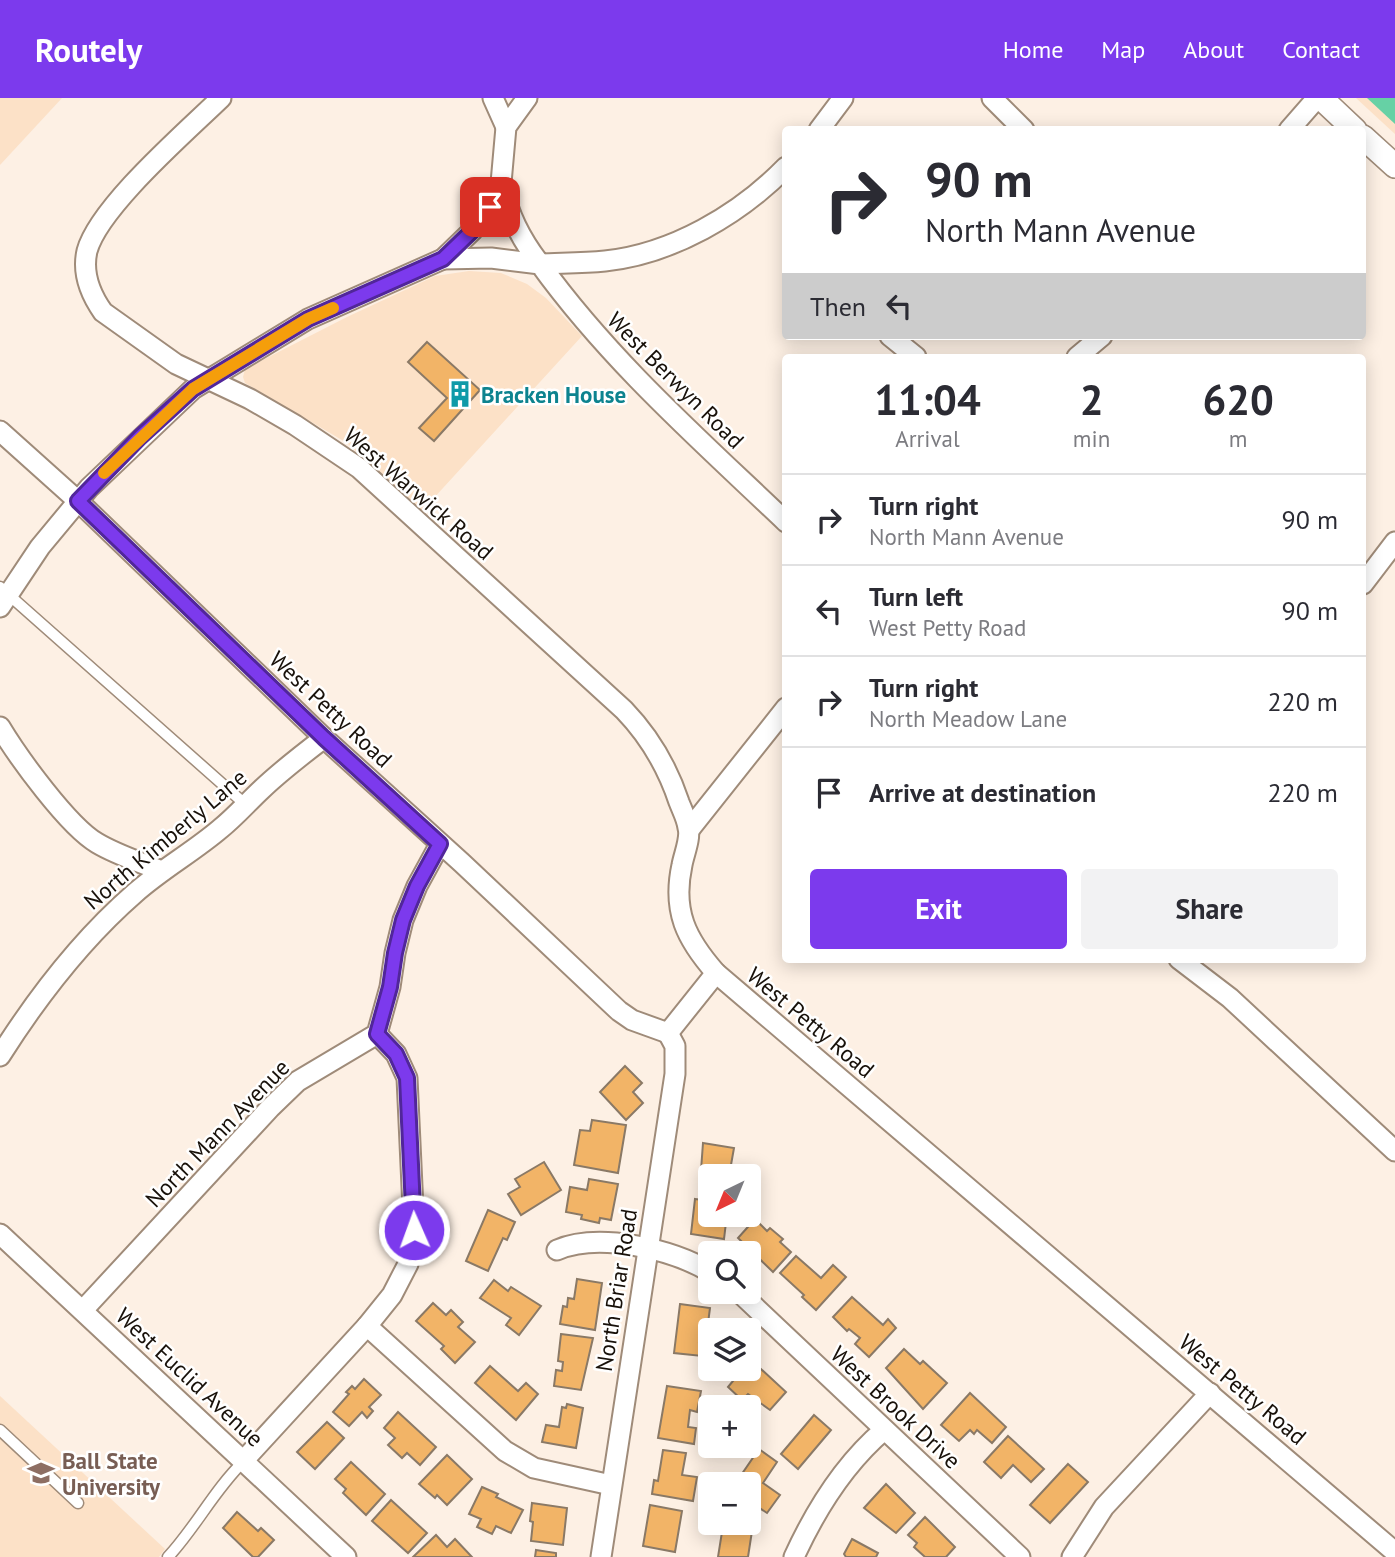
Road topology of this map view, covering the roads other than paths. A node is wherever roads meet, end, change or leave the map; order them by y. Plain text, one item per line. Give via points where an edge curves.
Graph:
1 (220, 98) edge
2 (493, 98) edge
3 (527, 98) edge
4 (843, 98) edge
5 (992, 98) edge
6 (1319, 98) edge
7 (822, 126) edge
8 (1020, 126) edge
9 (1293, 126) edge
10 (1350, 126) edge
11 (506, 127) junction
12 (1366, 140) edge
13 (1395, 166) edge
14 (782, 178) edge
15 (501, 183) junction
16 (443, 259) junction
17 (540, 264) junction
18 (895, 340) edge
19 (1097, 340) edge
20 (912, 354) edge
21 (1081, 354) edge
22 (206, 380) junction
23 (0, 431) edge
24 (78, 501) junction
25 (782, 518) edge
26 (1395, 542) edge
27 (1395, 562) edge
28 (1369, 578) edge
29 (2, 599) edge
30 (782, 713) edge
31 (0, 727) edge
32 (324, 738) junction
33 (246, 805) junction
34 (689, 830) junction
35 (440, 844) junction
36 (162, 870) junction
37 (1184, 963) edge
38 (716, 973) junction
39 (668, 1033) junction
40 (377, 1034) junction
41 (0, 1056) edge
42 (1373, 1131) junction
43 (1395, 1138) edge
44 (1395, 1151) edge
45 (0, 1234) edge
46 (648, 1249) junction
47 (556, 1250) dead end
48 (698, 1266) edge
49 (752, 1304) edge
50 (83, 1310) junction
51 (367, 1326) junction
52 (1210, 1393) junction
53 (0, 1430) edge
54 (884, 1430) junction
55 (244, 1460) junction
56 (611, 1485) junction
57 (78, 1503) dead end
58 (1395, 1552) edge
59 (168, 1557) edge
60 (346, 1557) edge
61 (601, 1557) edge
62 (794, 1557) edge
63 (1020, 1557) edge
64 (1072, 1557) edge

1 - 22 street, West Warwick Road via 121,198 92,239 86,262 87,280 103,312 154,350
2 - 11 street
3 - 11 street
4 - 7 street
5 - 8 street
6 - 9 street
6 - 10 street
11 - 15 street
12 - 13 street
14 - 17 street via 665,247 604,261
15 - 16 street via 482,220
15 - 17 street, West Berwyn Road via 516,230
16 - 17 street
16 - 22 street via 308,319
17 - 25 street, West Berwyn Road via 584,323
18 - 20 street
19 - 21 street
22 - 24 street via 140,437
22 - 34 street, West Warwick Road via 250,399 359,468 624,710 657,751
23 - 24 street, West Petty Road
24 - 29 street
24 - 32 street, West Petty Road
26 - 28 street
27 - 28 street
29 - 33 lane
30 - 34 street
31 - 36 street via 33,776 77,827 94,842
32 - 33 street, North Kimberly Lane
32 - 35 street, West Petty Road
33 - 36 street, North Kimberly Lane via 201,845
34 - 38 street via 678,881 680,911 690,940
35 - 39 street, West Petty Road via 619,1011
35 - 40 street via 403,920
36 - 41 street, North Kimberly Lane via 106,919 54,978
37 - 42 street via 1230,998
38 - 39 street, West Petty Road
38 - 52 street, West Petty Road
39 - 46 street, North Briar Road via 676,1060
40 - 50 street, North Mann Avenue via 298,1081
40 - 51 street via 396,1054 407,1078 414,1230 403,1276
42 - 43 street
42 - 44 street
45 - 50 street, West Euclid Avenue
46 - 47 street via 595,1242
46 - 48 street
46 - 56 street, North Briar Road
49 - 54 street, West Brook Drive
50 - 55 street, West Euclid Avenue
51 - 55 street
51 - 56 street via 505,1451 544,1471
52 - 58 street, West Petty Road
52 - 64 street via 1104,1507
53 - 57 lane
54 - 62 street via 860,1452 830,1492
54 - 63 street, West Brook Drive
55 - 59 lane
55 - 60 street, West Euclid Avenue
56 - 61 street, North Briar Road

